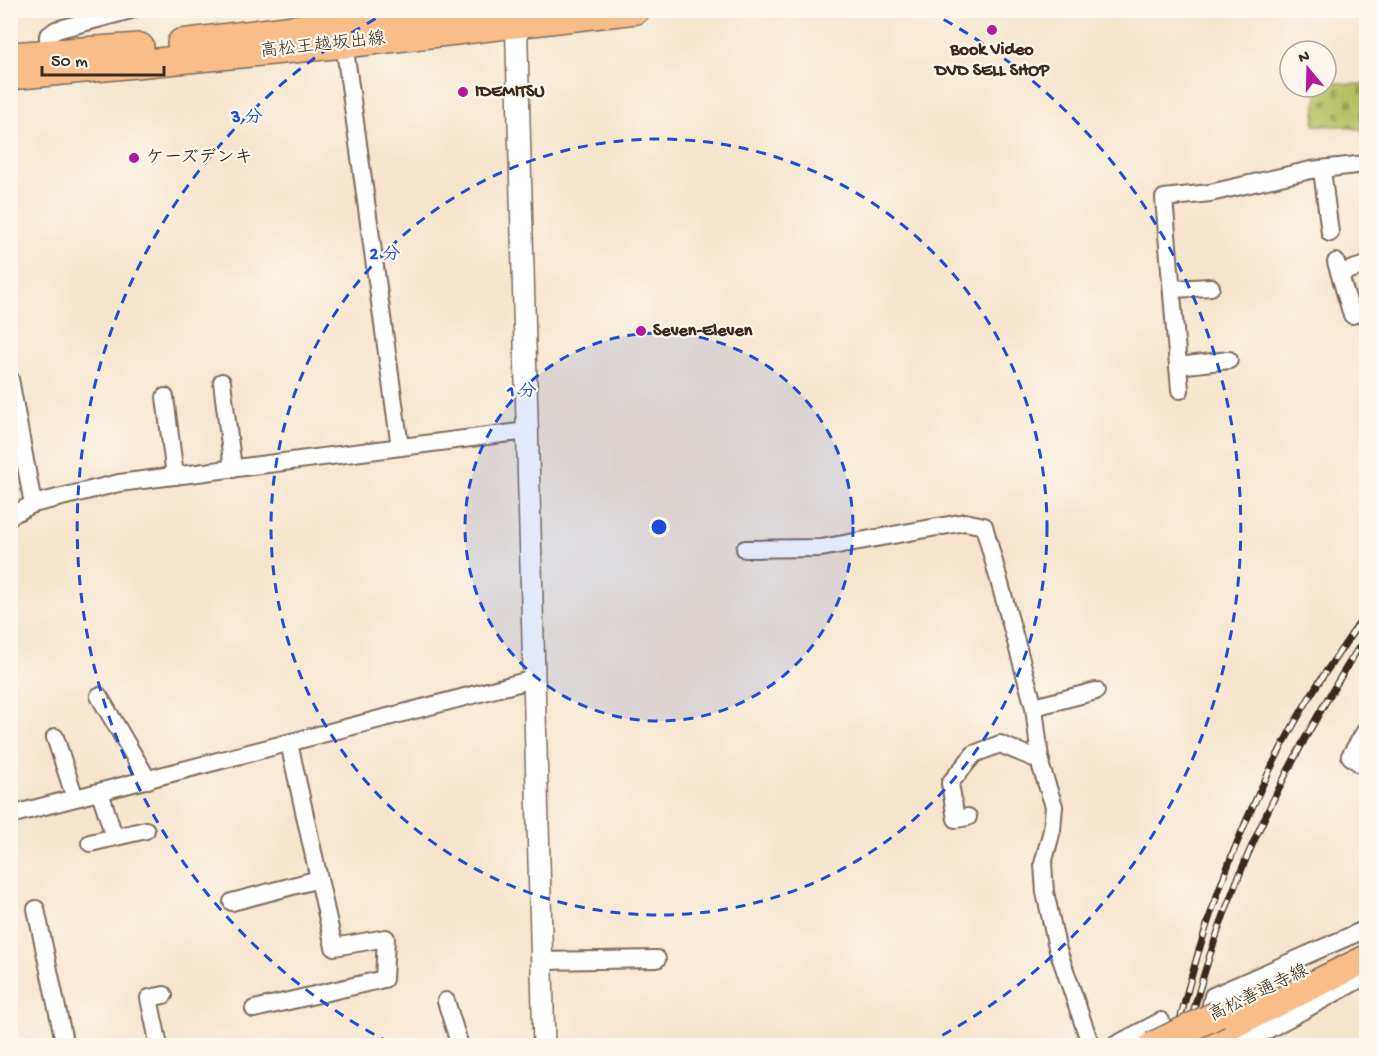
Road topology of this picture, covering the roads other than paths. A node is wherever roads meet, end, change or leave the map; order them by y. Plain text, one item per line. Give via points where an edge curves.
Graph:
1 (131, 10) edge
2 (445, 10) edge
3 (636, 10) edge
4 (516, 18) edge
5 (343, 33) junction
6 (10, 56) edge
7 (49, 64) junction
8 (10, 76) edge
9 (1366, 164) edge
10 (1322, 170) junction
11 (1330, 233) dead end
12 (1366, 265) edge
13 (1211, 287) dead end
14 (1172, 289) junction
15 (1366, 310) edge
16 (1230, 360) dead end
17 (1178, 366) junction
18 (10, 380) edge
19 (222, 382) dead end
20 (1180, 390) dead end
21 (165, 397) dead end
22 (527, 431) junction
23 (400, 447) junction
24 (232, 469) junction
25 (175, 476) junction
26 (33, 504) junction
27 (10, 516) edge
28 (745, 549) dead end
29 (534, 679) junction
30 (1096, 691) dead end
31 (99, 696) dead end
32 (1034, 707) junction
33 (1366, 730) edge
34 (55, 737) dead end
35 (289, 743) junction
36 (1041, 761) junction
37 (1366, 768) edge
38 (148, 780) junction
39 (100, 792) junction
40 (75, 798) junction
41 (10, 815) edge
42 (968, 817) dead end
43 (146, 830) dead end
44 (114, 836) junction
45 (90, 843) dead end
46 (319, 879) junction
47 (232, 902) dead end
48 (36, 909) dead end
49 (1366, 929) edge
50 (1366, 943) edge
51 (657, 959) dead end
52 (1366, 959) edge
53 (542, 961) junction
54 (1366, 976) edge
55 (164, 995) dead end
56 (446, 1001) dead end
57 (254, 1009) dead end
58 (1206, 1035) edge
59 (65, 1046) edge
60 (159, 1046) edge
61 (460, 1046) edge
62 (544, 1046) edge
63 (1091, 1046) edge
64 (1113, 1046) edge
65 (1154, 1046) edge
66 (1238, 1046) edge

1 - 7 street via 56,30 48,36
2 - 5 main road, 高松王越坂出線
3 - 4 main road, 高松王越坂出線
4 - 5 main road, 高松王越坂出線
4 - 22 street
5 - 7 main road, 高松王越坂出線
5 - 23 street
6 - 7 main road, 高松王越坂出線
7 - 8 main road, 高松王越坂出線
9 - 10 street
10 - 11 street
10 - 14 street via 1210,193 1164,198
12 - 15 street via 1338,267 1352,315
13 - 14 street
14 - 17 street
16 - 17 street
17 - 20 street
18 - 26 street
19 - 24 street
21 - 25 street
22 - 23 street
22 - 29 street
23 - 24 street
24 - 25 street
25 - 26 street via 119,483
26 - 27 street
28 - 32 street via 821,548 965,522 984,526
29 - 35 street
29 - 53 street
30 - 32 street
31 - 38 street
32 - 36 street
33 - 37 street via 1350,756
34 - 40 street
35 - 38 street
35 - 46 street
36 - 42 street via 1000,744 974,754 950,783 956,819
36 - 63 street via 1054,806 1053,830 1043,864 1045,892 1057,947
38 - 39 street
39 - 40 street
39 - 44 street
40 - 41 street
43 - 44 street
44 - 45 street
46 - 47 street
46 - 57 street via 334,947 386,938 384,979
48 - 59 street
49 - 58 street via 1213,996
50 - 58 main road, 高松善通寺線
51 - 53 street
52 - 58 main road, 高松善通寺線
53 - 62 street
54 - 66 street
55 - 60 street via 149,998
56 - 61 street
58 - 65 main road, 高松善通寺線, bridge
64 - 65 street via 1161,1021

